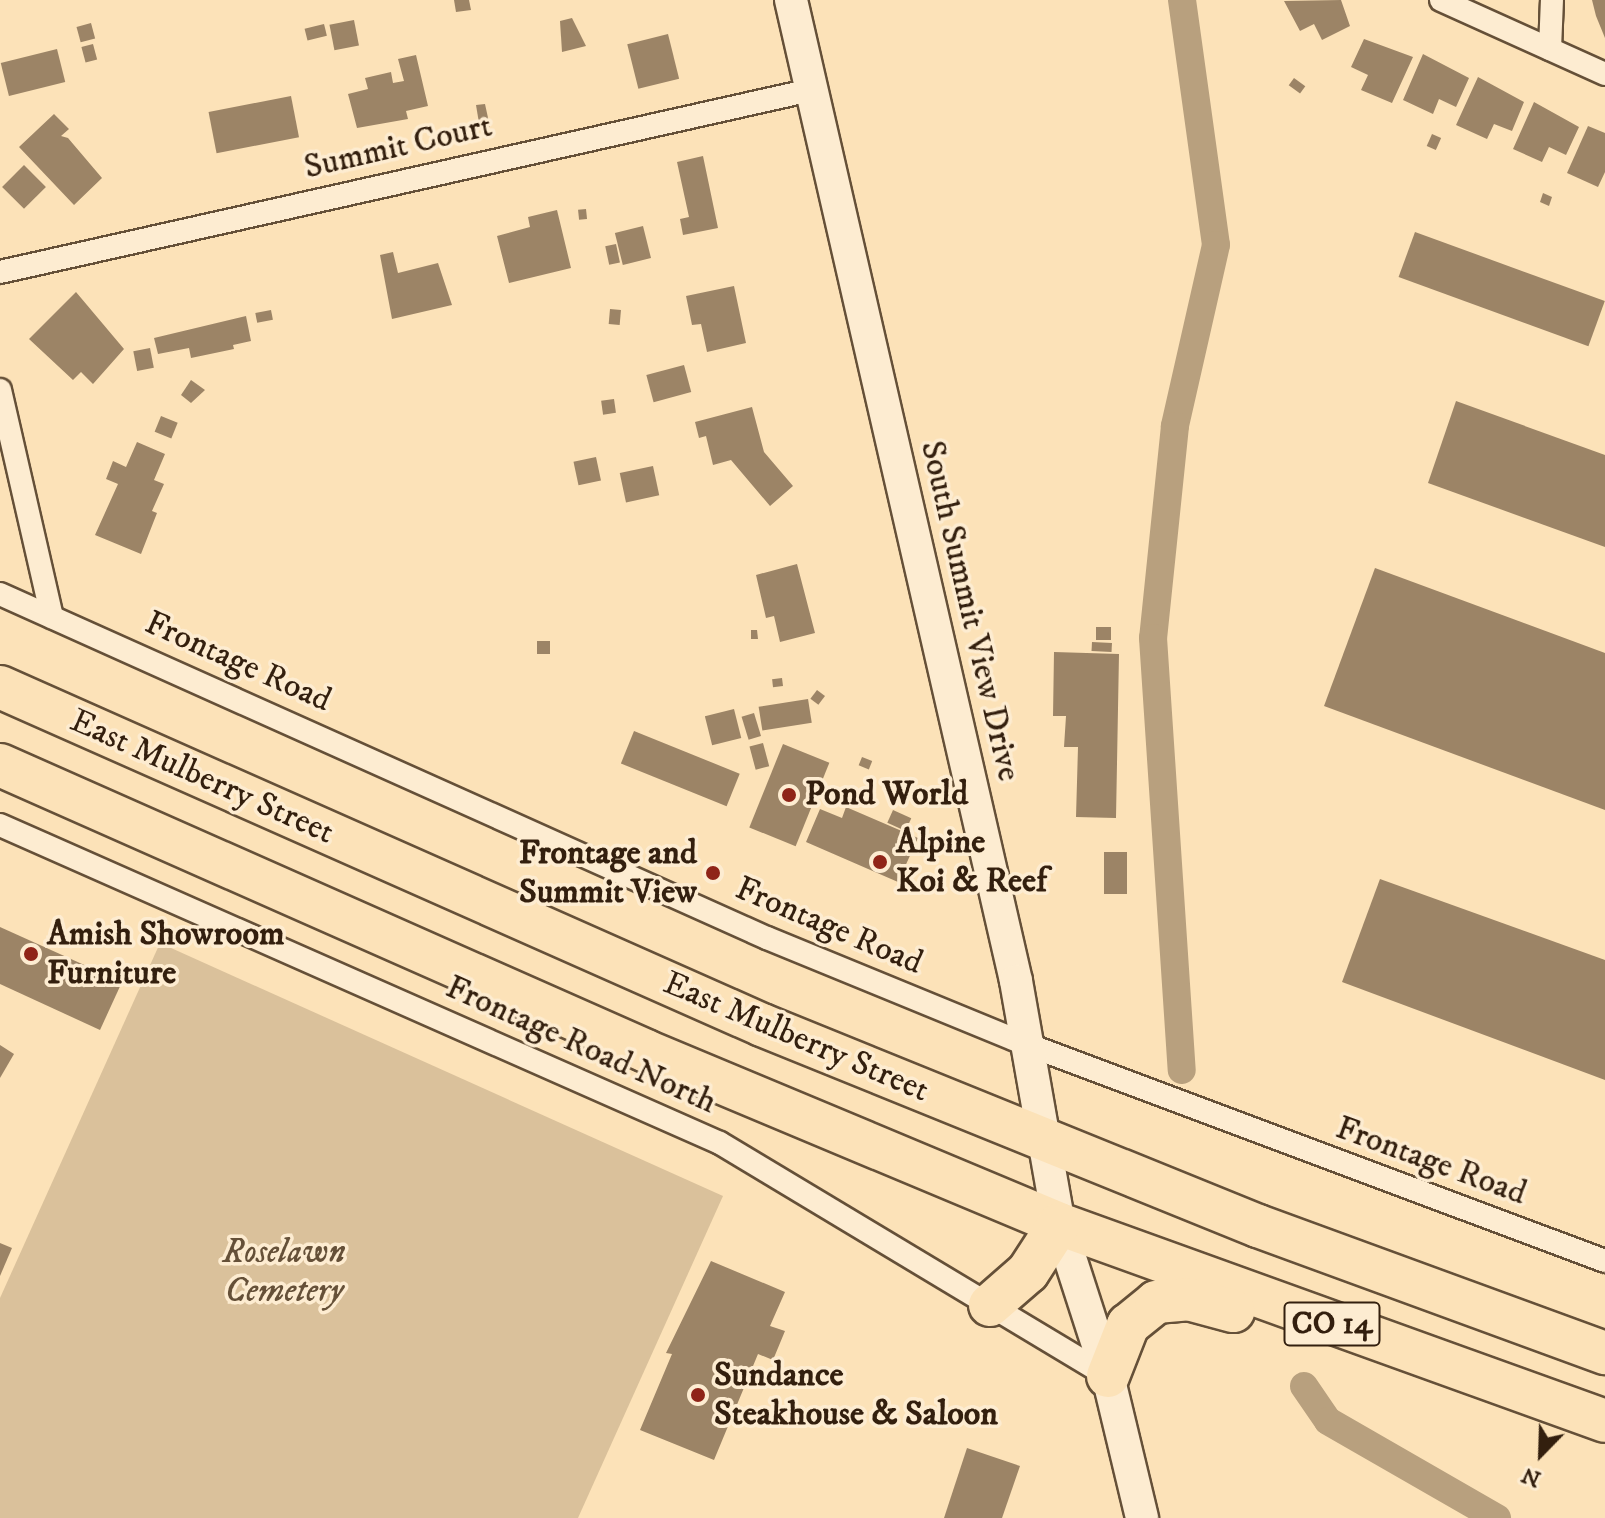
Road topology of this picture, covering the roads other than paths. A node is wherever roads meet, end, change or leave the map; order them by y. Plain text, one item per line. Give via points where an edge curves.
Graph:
1 (791, 0) edge
2 (1441, 0) edge
3 (1552, 0) edge
4 (1550, 49) junction
5 (1605, 74) edge
6 (811, 90) junction
7 (0, 272) edge
8 (0, 390) edge
9 (0, 594) edge
10 (52, 617) junction
11 (0, 687) edge
12 (0, 765) edge
13 (0, 825) edge
14 (1026, 1044) junction
15 (1046, 1141) junction
16 (1059, 1224) junction
17 (1605, 1261) edge
18 (990, 1305) junction
19 (1397, 1348) junction
20 (1605, 1353) edge
21 (1108, 1376) junction
22 (1605, 1421) edge
23 (1142, 1518) edge

1 - 6 street, South Summit View Drive
2 - 4 street
3 - 4 street
4 - 5 street
6 - 7 street, Summit Court
6 - 14 street, South Summit View Drive via 1016,981
8 - 10 street
9 - 10 street, Frontage Road
10 - 14 street, Frontage Road via 739,926
11 - 15 highway, East Mulberry Street / CO 14 via 762,1025
12 - 16 highway, East Mulberry Street / CO 14 via 646,1051
13 - 18 street, Frontage Road North via 720,1143
14 - 15 street, South Summit View Drive
14 - 17 street, Frontage Road
15 - 16 street, South Summit View Drive
15 - 20 highway, East Mulberry Street / CO 14 via 1258,1226
16 - 18 highway via 1028,1272
16 - 19 highway, East Mulberry Street / CO 14
16 - 21 street, South Summit View Drive
18 - 21 street, Frontage Road North
19 - 21 highway via 1304,1336 1209,1303 1174,1299 1141,1310 1118,1346
19 - 22 highway, East Mulberry Street / CO 14
21 - 23 street, South Summit View Drive

